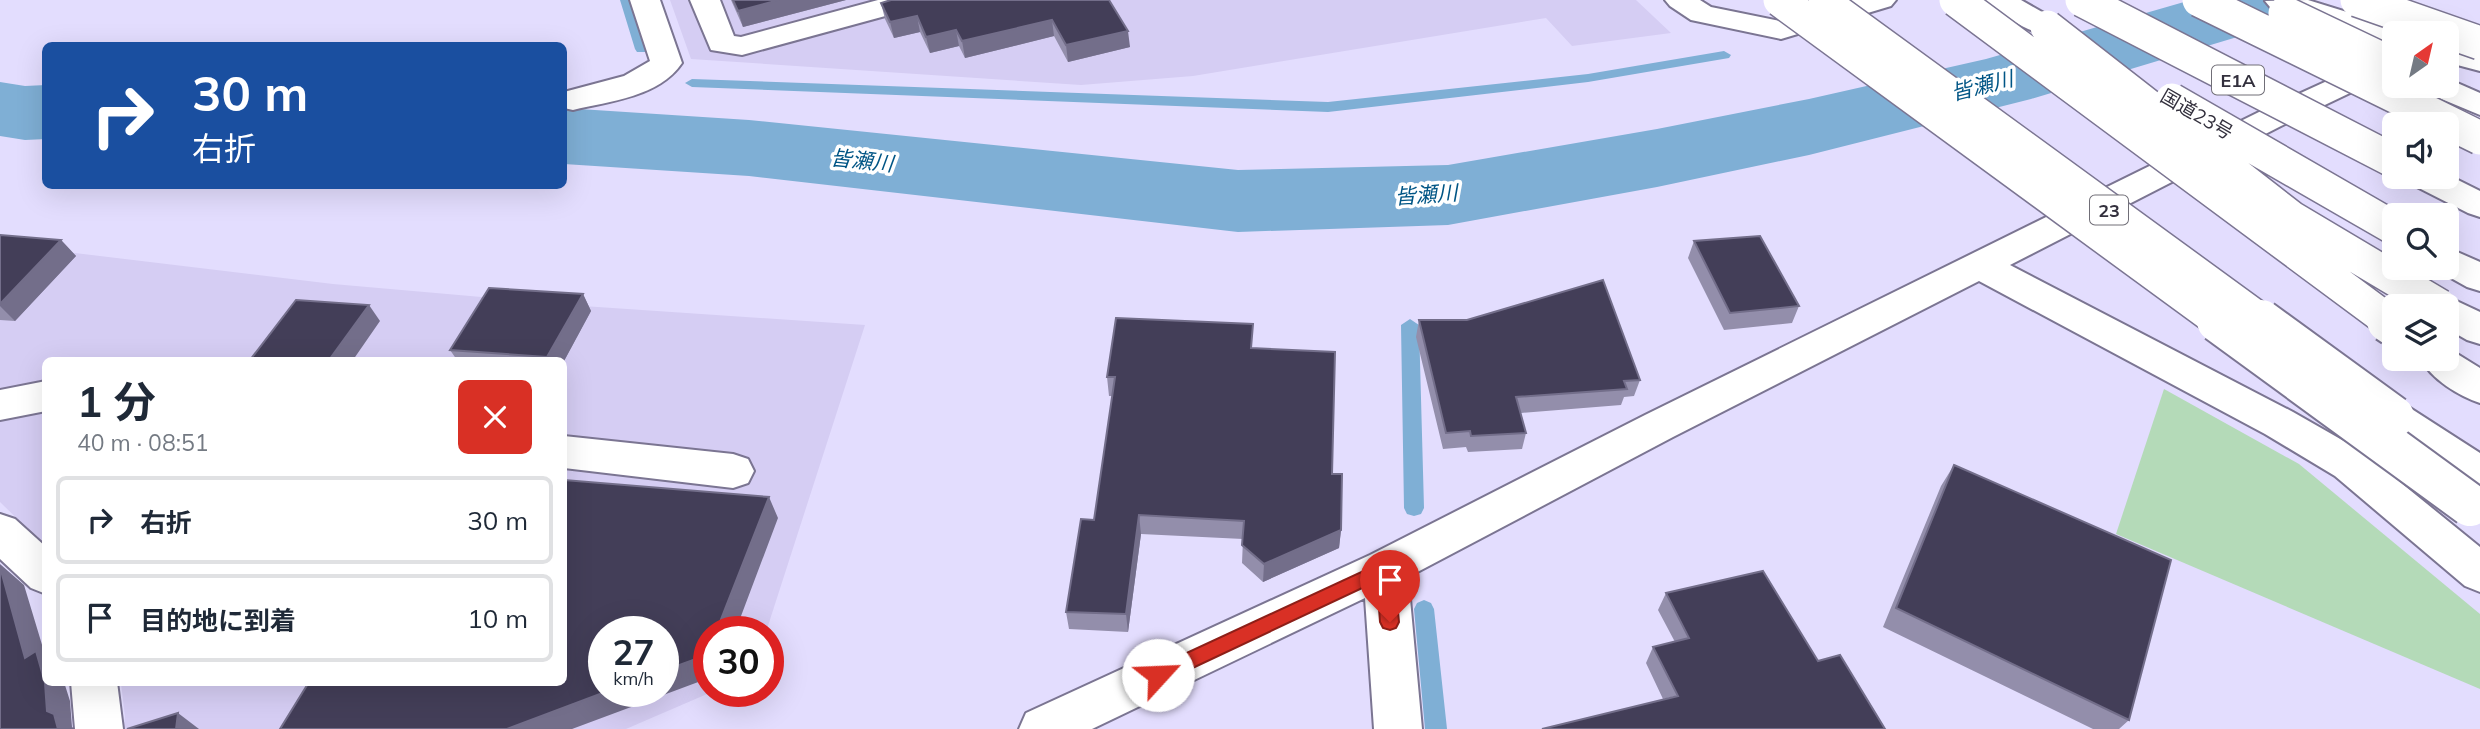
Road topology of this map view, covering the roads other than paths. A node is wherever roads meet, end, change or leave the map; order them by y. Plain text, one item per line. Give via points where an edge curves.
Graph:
1 (645, 0) edge
2 (705, 0) edge
3 (912, 0) edge
4 (1680, 0) edge
5 (1780, 0) edge
6 (1881, 0) edge
7 (1956, 0) edge
8 (2000, 0) edge
9 (2082, 0) edge
10 (2199, 0) edge
11 (2258, 0) edge
12 (2278, 0) edge
13 (2357, 0) edge
14 (1823, 1) edge
15 (2480, 25) edge
16 (2047, 27) junction
17 (2382, 32) edge
18 (2459, 32) edge
19 (2480, 43) edge
20 (2459, 56) edge
21 (2382, 57) edge
22 (2480, 62) edge
23 (2382, 68) edge
24 (2459, 96) edge
25 (573, 100) dead end
26 (2480, 106) edge
27 (2480, 138) edge
28 (2382, 155) edge
29 (2449, 189) edge
30 (2480, 205) edge
31 (2382, 221) edge
32 (1981, 266) junction
33 (2459, 266) edge
34 (2480, 278) edge
35 (2420, 294) edge
36 (2382, 317) edge
37 (2459, 318) edge
38 (2480, 330) edge
39 (2457, 371) edge
40 (2480, 388) edge
41 (42, 397) edge
42 (0, 405) edge
43 (567, 452) edge
44 (733, 471) dead end
45 (2477, 507) edge
46 (0, 532) edge
47 (1385, 568) junction
48 (42, 571) edge
49 (2480, 573) edge
50 (94, 686) edge
51 (99, 729) edge
52 (1044, 729) edge
53 (1398, 729) edge

1 - 25 main road via 666,63 632,84
2 - 3 main road via 722,44 742,46
4 - 6 main road via 1702,14 1781,30
5 - 45 main road, bridge
7 - 36 main road, bridge
8 - 16 main road, 国道23号
9 - 28 main road, E1A, bridge
10 - 27 main road, bridge
11 - 21 main road, bridge
12 - 17 main road
13 - 19 main road, bridge
14 - 45 main road, 23, bridge via 2393,417
15 - 18 main road
16 - 31 main road, 国道23号, bridge
16 - 35 main road, bridge via 2292,218
20 - 22 main road
23 - 32 main road via 2270,119
24 - 26 main road
29 - 30 main road
32 - 47 main road
32 - 49 main road via 2349,464
33 - 34 main road
37 - 38 main road
39 - 40 main road
41 - 42 main road
43 - 44 main road
46 - 48 main road
47 - 52 main road
47 - 53 main road
50 - 51 main road

